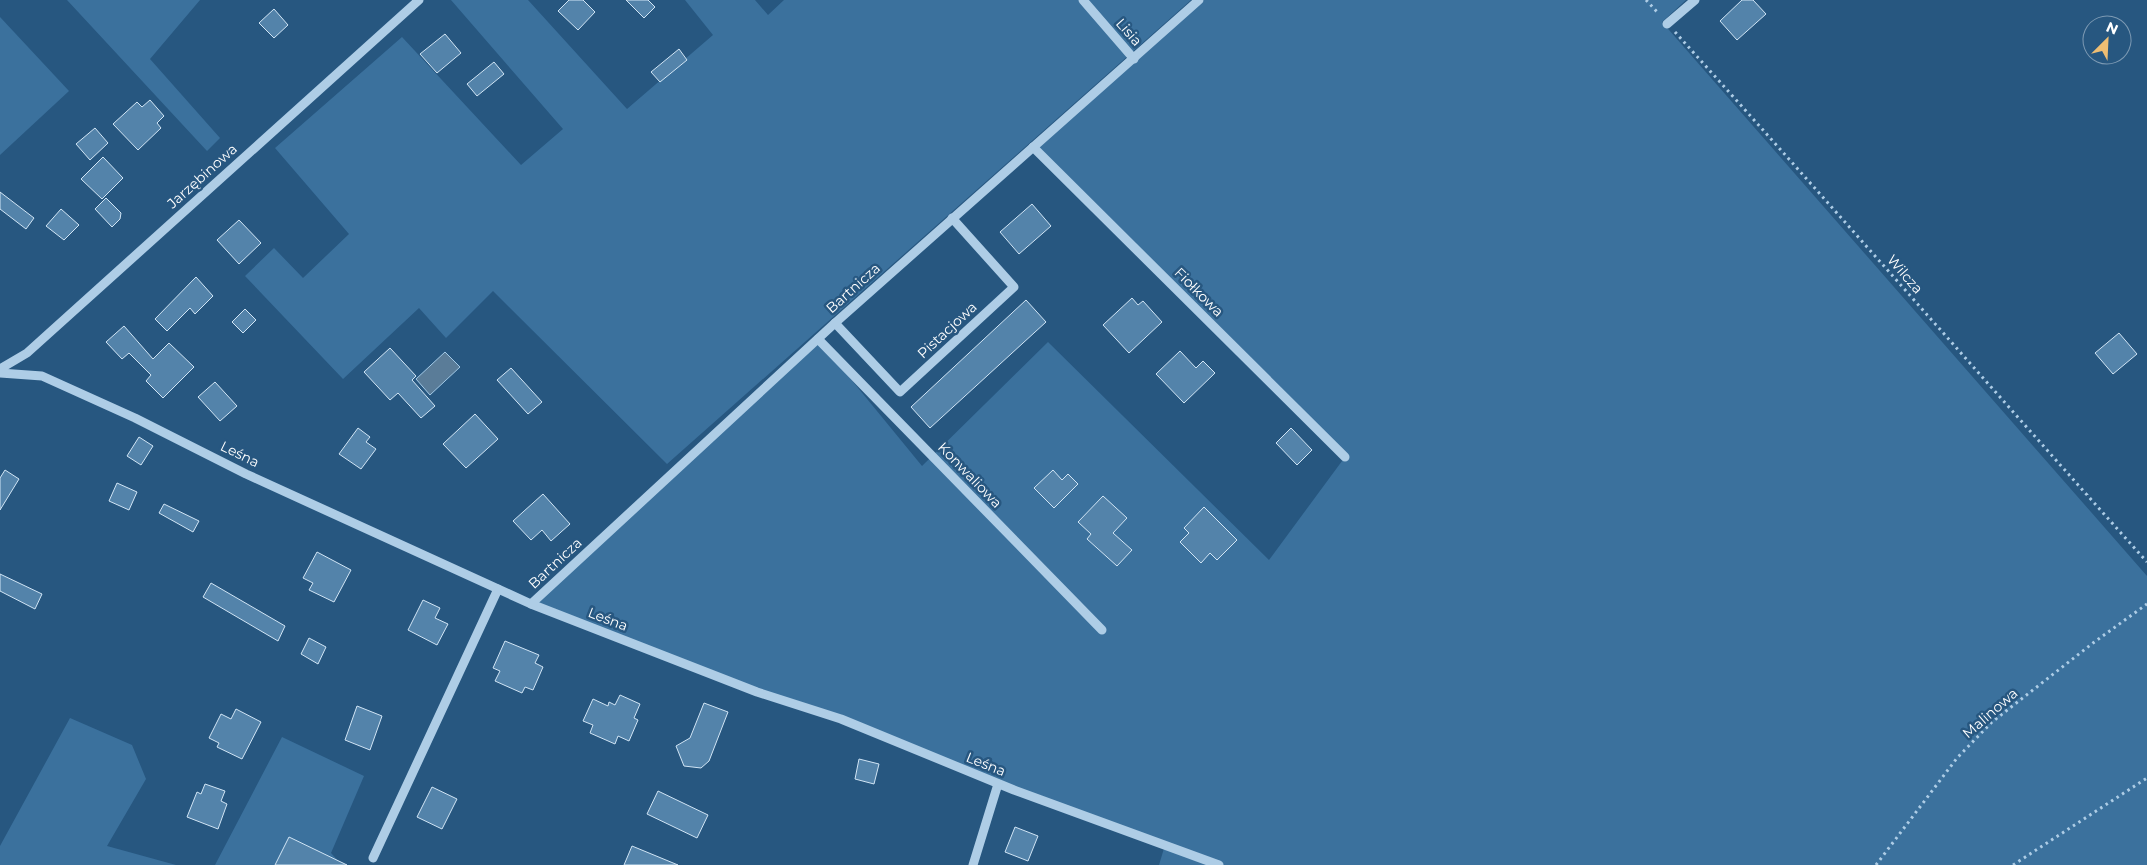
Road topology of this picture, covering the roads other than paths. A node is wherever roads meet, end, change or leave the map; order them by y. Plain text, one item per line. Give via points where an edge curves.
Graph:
1 (419, 0) edge
2 (1083, 0) edge
3 (1199, 0) edge
4 (1695, 0) edge
5 (1667, 24) road end
6 (1134, 59) junction
7 (1033, 147) junction
8 (952, 218) junction
9 (835, 323) junction
10 (818, 339) junction
11 (0, 369) edge
12 (0, 373) edge
13 (1345, 457) dead end
14 (498, 589) junction
15 (532, 604) junction
16 (1102, 630) dead end
17 (998, 784) junction
18 (374, 858) dead end
19 (973, 865) edge
20 (1219, 865) edge

1 - 11 street, Jarzębinowa via 27,353
2 - 6 street, Lisia
3 - 6 street, Bartnicza
4 - 5 street
6 - 7 street, Bartnicza
7 - 8 street, Bartnicza
7 - 13 street, Fiołkowa
8 - 9 street, Bartnicza
8 - 9 street, Pistacjowa via 1014,287 900,392
9 - 10 street, Bartnicza
10 - 15 street, Bartnicza
10 - 16 street, Konwaliowa
12 - 14 street, Leśna via 42,376
14 - 15 street, Leśna
14 - 18 street
15 - 17 street, Leśna via 757,692 841,719
17 - 19 street
17 - 20 street, Leśna

